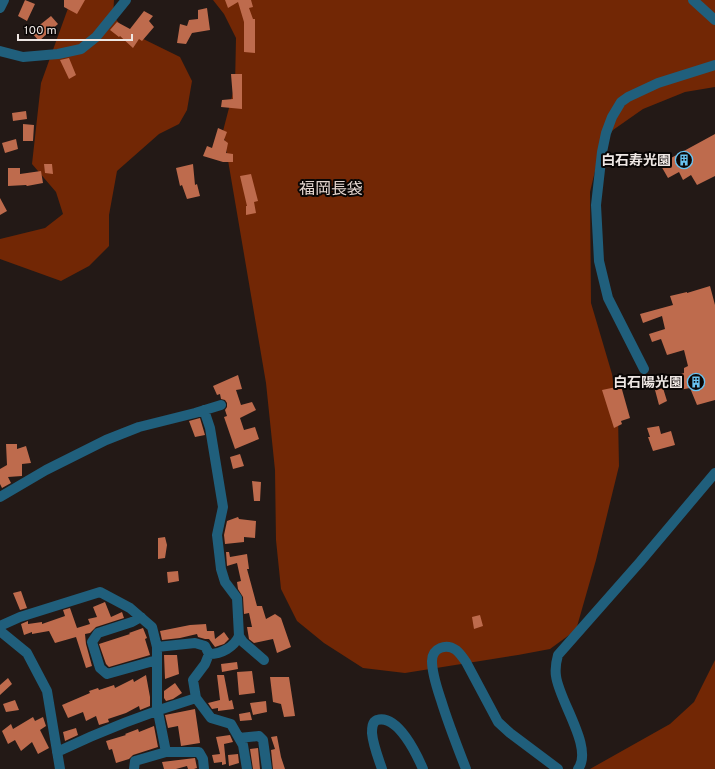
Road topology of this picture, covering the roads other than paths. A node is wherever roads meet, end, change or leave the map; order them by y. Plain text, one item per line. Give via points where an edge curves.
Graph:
1 (4, 0) edge
2 (126, 0) edge
3 (693, 0) edge
4 (0, 8) edge
5 (715, 20) edge
6 (0, 52) edge
7 (715, 65) edge
8 (644, 369) dead end
9 (221, 405) dead end
10 (204, 410) junction
11 (715, 473) edge
12 (0, 497) edge
13 (141, 617) junction
14 (0, 626) edge
15 (0, 631) edge
16 (239, 636) junction
17 (157, 647) junction
18 (209, 654) junction
19 (157, 660) junction
20 (264, 660) dead end
21 (196, 698) junction
22 (158, 709) junction
23 (239, 738) junction
24 (57, 752) junction
25 (166, 752) junction
26 (60, 769) edge
27 (134, 769) edge
28 (204, 769) edge
29 (247, 769) edge
30 (267, 769) edge
31 (382, 769) edge
32 (423, 769) edge
33 (466, 769) edge
34 (558, 769) edge
35 (578, 769) edge

1 - 4 street
2 - 6 street via 96,37 81,49 23,57
3 - 5 street
7 - 8 street via 658,82 628,97 621,102 606,133 596,205 599,261 608,298
9 - 10 street
10 - 12 street via 139,427 106,440
10 - 16 street via 210,428 223,507 217,535 221,569 225,582 237,598
11 - 35 street via 558,655 556,677 583,753 583,760
13 - 14 street via 100,592 20,617
13 - 17 street via 152,627
13 - 19 street via 98,633 92,642 100,668 107,674
15 - 24 street via 27,653 47,691
16 - 18 street via 236,643 218,654
16 - 20 street
17 - 18 street via 195,643 205,646
17 - 19 street
18 - 21 street via 193,680
19 - 22 street
21 - 22 street
21 - 23 street via 211,718 231,724
22 - 24 street via 100,731
22 - 25 street
23 - 29 street via 243,744
23 - 30 street via 259,736 263,740
24 - 26 street
25 - 27 street via 135,761
25 - 28 street via 199,752
31 - 32 street via 372,732 372,725 379,720 398,727 410,742
33 - 34 street via 434,676 432,659 441,647 451,648 460,654 503,727

